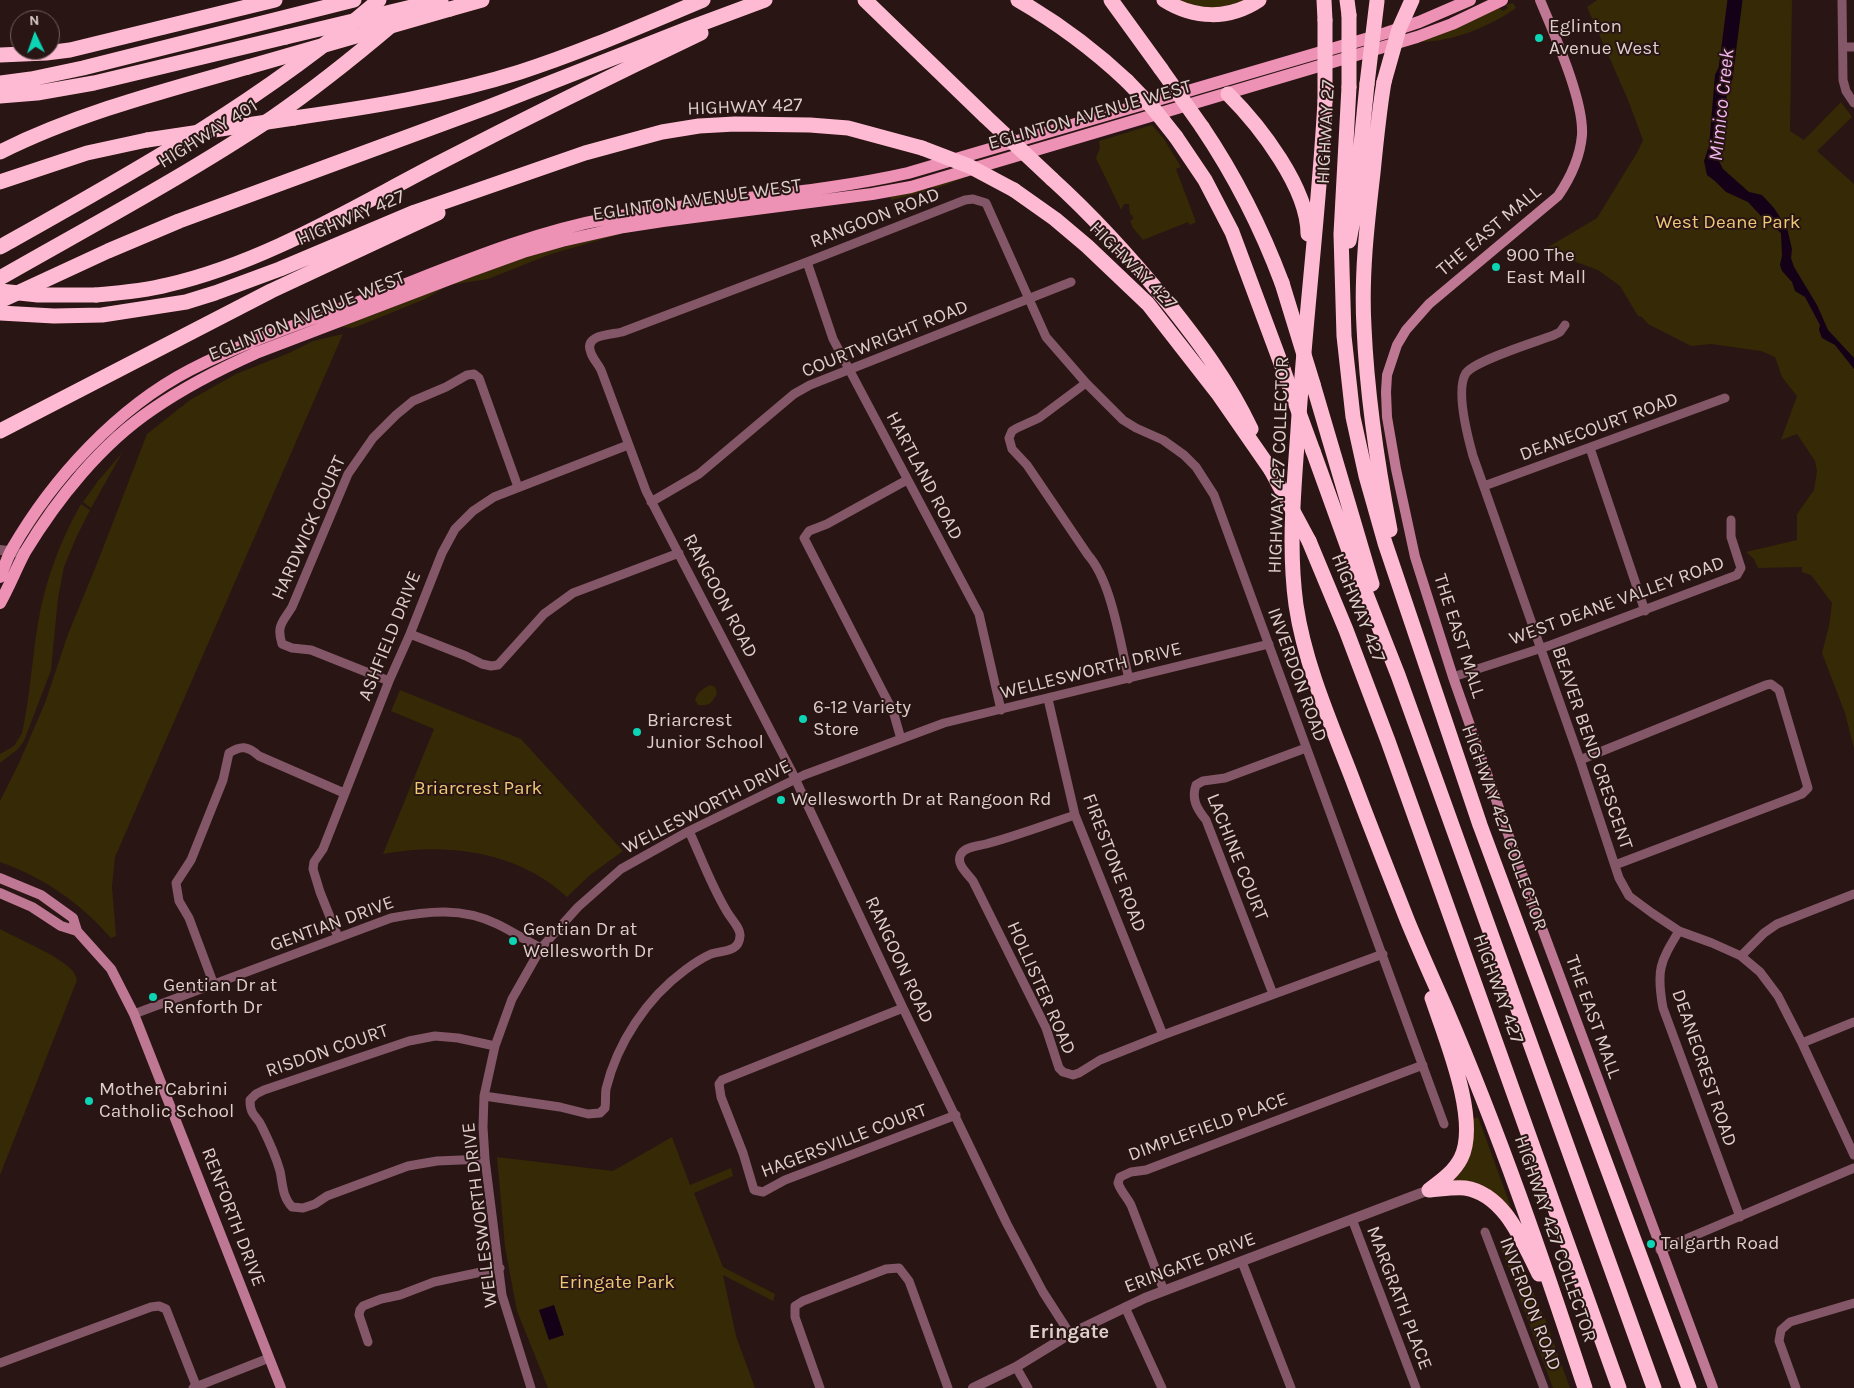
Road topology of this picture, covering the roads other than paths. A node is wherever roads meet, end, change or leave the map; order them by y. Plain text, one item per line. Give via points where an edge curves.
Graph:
1 (235, 0) edge
2 (275, 0) edge
3 (354, 0) edge
4 (379, 0) edge
5 (420, 0) edge
6 (482, 0) edge
7 (703, 0) edge
8 (765, 0) edge
9 (772, 0) edge
10 (866, 0) edge
11 (1018, 0) edge
12 (1111, 0) edge
13 (1164, 0) edge
14 (1259, 0) edge
15 (1324, 0) edge
16 (1412, 0) edge
17 (1470, 0) edge
18 (1502, 0) edge
19 (1540, 0) edge
20 (1842, 0) edge
21 (1377, 1) edge
22 (445, 4) edge
23 (1348, 8) edge
24 (60, 41) edge
25 (1844, 47) junction
26 (1854, 47) edge
27 (0, 55) edge
28 (0, 83) edge
29 (1228, 94) junction
30 (0, 96) edge
31 (1854, 103) edge
32 (0, 152) edge
33 (0, 182) edge
34 (494, 186) junction
35 (0, 247) edge
36 (807, 262) junction
37 (1341, 266) junction
38 (0, 278) edge
39 (1071, 282) dead end
40 (0, 292) edge
41 (1028, 300) junction
42 (0, 301) edge
43 (1308, 301) junction
44 (0, 312) edge
45 (1566, 325) dead end
46 (849, 368) junction
47 (1086, 383) junction
48 (1726, 398) dead end
49 (0, 431) edge
50 (628, 445) junction
51 (1590, 448) junction
52 (1271, 470) junction
53 (907, 480) junction
54 (518, 486) junction
55 (1484, 486) junction
56 (651, 502) junction
57 (1731, 520) dead end
58 (25, 553) junction
59 (679, 554) junction
60 (4, 556) edge
61 (19, 565) junction
62 (0, 578) edge
63 (0, 603) edge
64 (1645, 611) junction
65 (1413, 626) junction
66 (410, 634) junction
67 (1269, 644) junction
68 (1540, 648) junction
69 (1398, 675) junction
70 (1453, 677) junction
71 (1129, 679) junction
72 (389, 681) junction
73 (1048, 699) junction
74 (1002, 710) junction
75 (901, 739) junction
76 (1306, 748) junction
77 (1580, 760) junction
78 (796, 780) junction
79 (344, 793) junction
80 (1075, 815) junction
81 (689, 831) junction
82 (1615, 866) junction
83 (0, 878) edge
84 (0, 893) edge
85 (1854, 894) edge
86 (1409, 925) junction
87 (1680, 931) junction
88 (77, 932) junction
89 (338, 937) junction
90 (541, 948) junction
91 (1382, 954) junction
92 (1741, 956) junction
93 (214, 985) junction
94 (1273, 994) junction
95 (903, 1008) junction
96 (134, 1014) junction
97 (1854, 1022) edge
98 (1163, 1035) junction
99 (1802, 1043) junction
100 (495, 1046) junction
101 (1423, 1065) junction
102 (484, 1096) junction
103 (956, 1115) junction
104 (1444, 1124) dead end
105 (1854, 1156) edge
106 (485, 1159) junction
107 (1854, 1168) edge
108 (1429, 1190) junction
109 (1740, 1217) junction
110 (1352, 1219) junction
111 (1485, 1232) dead end
112 (1660, 1250) junction
113 (1242, 1262) junction
114 (500, 1268) junction
115 (1164, 1291) junction
116 (1854, 1303) edge
117 (1125, 1307) junction
118 (1070, 1334) junction
119 (368, 1342) dead end
120 (269, 1358) junction
121 (1575, 1358) junction
122 (0, 1363) edge
123 (1016, 1367) junction
124 (195, 1388) edge
125 (281, 1388) edge
126 (531, 1388) edge
127 (820, 1388) edge
128 (948, 1388) edge
129 (974, 1388) edge
130 (1028, 1388) edge
131 (1162, 1388) edge
132 (1291, 1388) edge
133 (1416, 1388) edge
134 (1544, 1388) edge
135 (1585, 1388) edge
136 (1619, 1388) edge
137 (1654, 1388) edge
138 (1689, 1388) edge
139 (1713, 1388) edge
140 (1796, 1388) edge

1 - 24 highway via 100,35
2 - 27 highway via 70,50
3 - 28 highway via 83,68
4 - 35 highway, HIGHWAY 401 via 330,41 245,103 181,144
5 - 38 highway, HIGHWAY 401 via 353,57 273,117 200,163
6 - 22 highway
7 - 33 highway, bridge via 561,57 486,82 405,101 147,140 87,153
8 - 42 highway via 179,221
9 - 40 highway, bridge via 458,153 278,246 206,275 166,286 96,295
10 - 52 highway, bridge via 1079,203 1138,266 1196,338 1237,399
11 - 69 highway, HIGHWAY 427, bridge via 1070,33 1127,80 1176,137 1205,180 1224,215 1250,277 1348,548
12 - 69 highway, bridge via 1229,169 1246,199 1282,283
13 - 14 highway via 1183,10 1210,15 1243,9
15 - 43 highway, bridge via 1325,101
16 - 65 highway, bridge via 1399,29 1384,82 1365,234 1364,327 1381,479
17 - 60 main road, EGLINTON AVENUE WEST via 1386,33 908,174 845,186 609,218 550,232 478,256 242,346 174,379 124,414 76,461 41,503
18 - 29 main road, EGLINTON AVENUE WEST via 1416,37
19 - 70 main road, THE EAST MALL via 1579,104 1582,134 1577,161 1558,196 1414,320 1398,345 1387,375 1387,417 1415,558
20 - 25 street
21 - 37 highway, bridge via 1354,215
22 - 30 highway, bridge via 286,37 94,83
22 - 32 highway, bridge via 115,106
23 - 37 highway, HIGHWAY 27, bridge via 1349,87
25 - 26 street
25 - 31 street via 1843,80
29 - 43 highway via 1244,110 1299,190 1308,222
29 - 58 main road, EGLINTON AVENUE WEST via 911,186 624,227 562,240 256,353 189,386 151,410 119,436 86,469
34 - 44 highway, HIGHWAY 427 via 415,212 280,269 186,302 102,315
34 - 49 highway via 271,291
34 - 52 highway, HIGHWAY 427, bridge via 620,142 699,126 771,123 848,128 922,148 968,166 1014,190 1074,235 1148,304 1219,395
36 - 41 street, RANGOON ROAD via 973,199 986,203 990,210
36 - 46 street, HARTLAND ROAD via 833,339
36 - 50 street, RANGOON ROAD via 591,341 591,355 601,370
37 - 65 highway, HIGHWAY 427 COLLECTOR via 1345,351 1353,416 1375,509
39 - 41 street, COURTWRIGHT ROAD
41 - 46 street, COURTWRIGHT ROAD
41 - 47 street, INVERDON ROAD via 1046,337
43 - 86 highway, HIGHWAY 427 COLLECTOR via 1293,525 1293,568 1299,619 1318,690
45 - 55 street, BEAVER BEND CRESCENT via 1554,335 1484,362 1466,374 1462,392 1464,417
46 - 53 street, HARTLAND ROAD
46 - 56 street, COURTWRIGHT ROAD via 794,394 699,474
47 - 67 street, INVERDON ROAD via 1124,420 1184,455 1206,481
47 - 71 street via 1039,418 1012,432 1009,444 1096,564 1111,600
48 - 51 street, DEANECOURT ROAD
50 - 54 street, ASHFIELD DRIVE
50 - 56 street, RANGOON ROAD
51 - 55 street, DEANECOURT ROAD
51 - 64 street
52 - 136 highway, HIGHWAY 427, bridge via 1309,541 1346,630
53 - 74 street, HARTLAND ROAD via 979,614
53 - 75 street via 809,531 804,538 888,702
54 - 66 street, ASHFIELD DRIVE via 481,504 455,529
54 - 72 street, HARDWICK COURT via 482,384 474,374 467,374 410,403 383,426 361,453 348,474 292,607 282,621 280,635 282,644 311,650
55 - 68 street, BEAVER BEND CRESCENT
56 - 59 street, RANGOON ROAD
57 - 64 street, WEST DEANE VALLEY ROAD via 1730,534 1741,568 1738,575
58 - 60 street
58 - 61 main road, EGLINTON AVENUE WEST
59 - 66 street via 573,593 544,614 498,665 482,664
59 - 78 street, RANGOON ROAD
60 - 61 street
60 - 62 main road, EGLINTON AVENUE WEST
61 - 63 main road, EGLINTON AVENUE WEST
64 - 68 street, WEST DEANE VALLEY ROAD
65 - 138 highway, HIGHWAY 427 COLLECTOR via 1480,825
66 - 72 street, ASHFIELD DRIVE
67 - 71 street, WELLESWORTH DRIVE
67 - 76 street, INVERDON ROAD
68 - 70 street, WEST DEANE VALLEY ROAD
68 - 77 street, BEAVER BEND CRESCENT
69 - 137 highway, HIGHWAY 427
70 - 112 main road, THE EAST MALL via 1530,898
71 - 73 street, WELLESWORTH DRIVE
72 - 79 street, ASHFIELD DRIVE
73 - 74 street, WELLESWORTH DRIVE
73 - 80 street, FIRESTONE ROAD
74 - 75 street, WELLESWORTH DRIVE via 944,723
75 - 78 street, WELLESWORTH DRIVE
76 - 91 street, INVERDON ROAD
76 - 94 street, LACHINE COURT via 1225,778 1202,781 1193,793
77 - 82 street, BEAVER BEND CRESCENT
77 - 82 street via 1766,685 1771,684 1779,690 1808,788 1802,794
78 - 81 street, WELLESWORTH DRIVE
78 - 95 street, RANGOON ROAD
79 - 89 street, ASHFIELD DRIVE via 313,869
79 - 93 street via 259,756 248,748 242,746 229,753 223,780 191,860 176,883 179,901 190,918
80 - 98 street, FIRESTONE ROAD
80 - 98 street, HOLLISTER ROAD via 1004,840 969,848 961,854 960,864 974,881 1046,1028 1062,1072 1074,1075 1100,1060
81 - 90 street, WELLESWORTH DRIVE via 622,869 578,907
81 - 102 street via 724,908 740,933 737,945 695,963 667,985 645,1010 616,1060 606,1091 605,1108 600,1113 588,1114
82 - 87 street, BEAVER BEND CRESCENT via 1629,896
83 - 88 main road, RENFORTH DRIVE via 41,895 73,918
84 - 88 main road, RENFORTH DRIVE
85 - 92 street via 1777,924
86 - 108 highway via 1462,1093 1467,1135 1457,1165
86 - 121 highway, HIGHWAY 427 COLLECTOR via 1502,1148
87 - 92 street, BEAVER BEND CRESCENT
87 - 109 street, DEANECREST ROAD via 1664,956 1660,969 1663,1008
88 - 96 main road, RENFORTH DRIVE via 111,969
89 - 90 street, GENTIAN DRIVE via 391,918 435,911 476,916
89 - 93 street, GENTIAN DRIVE
90 - 100 street, WELLESWORTH DRIVE via 512,999
91 - 94 street, HOLLISTER ROAD
91 - 101 street, INVERDON ROAD
92 - 99 street, BEAVER BEND CRESCENT via 1760,972 1778,996
93 - 96 street, GENTIAN DRIVE
94 - 98 street, HOLLISTER ROAD
95 - 103 street, RANGOON ROAD
95 - 103 street, HAGERSVILLE COURT via 722,1080 719,1084 721,1097 754,1190 763,1192 785,1180
96 - 120 main road, RENFORTH DRIVE
97 - 99 street
99 - 105 street, BEAVER BEND CRESCENT
100 - 102 street, WELLESWORTH DRIVE
100 - 106 street, RISDON COURT via 435,1036 409,1041 264,1090 250,1100 250,1109 262,1126 280,1170 286,1200 292,1207 304,1208 327,1196 408,1166
101 - 104 street, INVERDON ROAD
101 - 115 street, DIMPLEFIELD PLACE via 1120,1177 1121,1191 1131,1205
102 - 106 street, WELLESWORTH DRIVE
103 - 118 street, RANGOON ROAD via 1022,1253
106 - 114 street, WELLESWORTH DRIVE
107 - 109 street
108 - 110 street, ERINGATE DRIVE
108 - 121 highway via 1463,1188 1476,1191 1506,1216 1537,1271
109 - 112 street
110 - 113 street, ERINGATE DRIVE
110 - 133 street, MARGRATH PLACE
111 - 134 street, INVERDON ROAD
112 - 139 main road, THE EAST MALL
113 - 115 street, ERINGATE DRIVE
113 - 132 street
114 - 119 street via 434,1282 363,1306 359,1315
114 - 126 street, WELLESWORTH DRIVE via 502,1295
115 - 117 street, ERINGATE DRIVE
116 - 140 street via 1790,1322 1781,1330 1779,1341
117 - 118 street, ERINGATE DRIVE
117 - 131 street
118 - 123 street, ERINGATE DRIVE
120 - 124 street
120 - 125 main road, RENFORTH DRIVE
121 - 135 highway, HIGHWAY 427 COLLECTOR
122 - 124 street via 159,1306 166,1309
123 - 129 street, ERINGATE DRIVE
123 - 130 street
127 - 128 street via 795,1318 795,1306 886,1269 899,1268 909,1281

